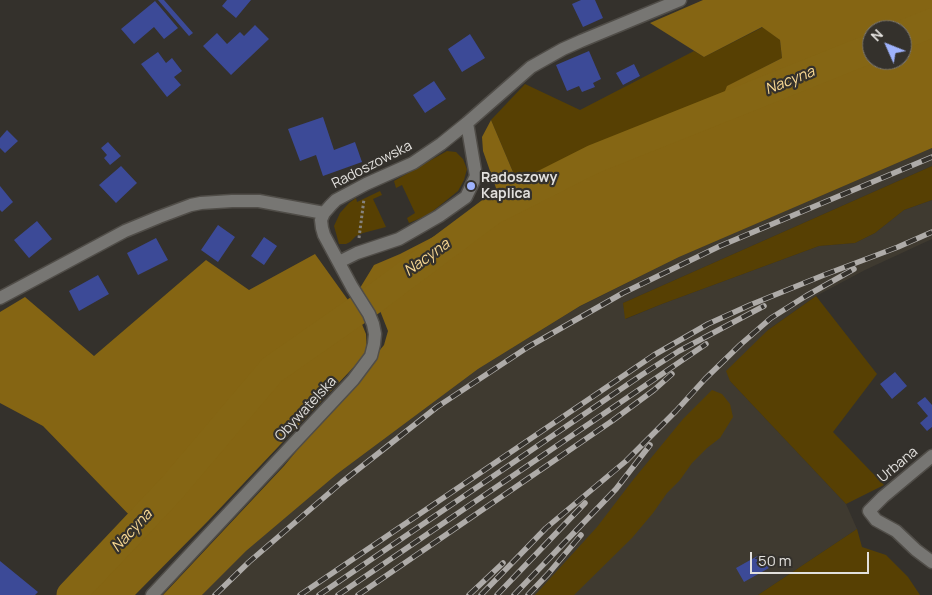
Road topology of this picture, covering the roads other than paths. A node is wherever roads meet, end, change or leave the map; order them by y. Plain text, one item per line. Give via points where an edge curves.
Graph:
1 (680, 0) edge
2 (467, 124) junction
3 (324, 213) junction
4 (339, 262) junction
5 (0, 298) edge
6 (932, 456) edge
7 (932, 562) edge
8 (152, 595) edge

1 - 2 street, Radoszowska via 563,49 531,67
2 - 3 street, Radoszowska via 414,163 336,200
2 - 4 street via 476,176 466,197 399,239
3 - 4 street, Obywatelska via 324,235
3 - 5 street via 259,201 191,205 125,231
4 - 8 street, Obywatelska via 373,324 375,334 371,356 346,387
6 - 7 street, Urbana via 869,511 876,520 896,531

